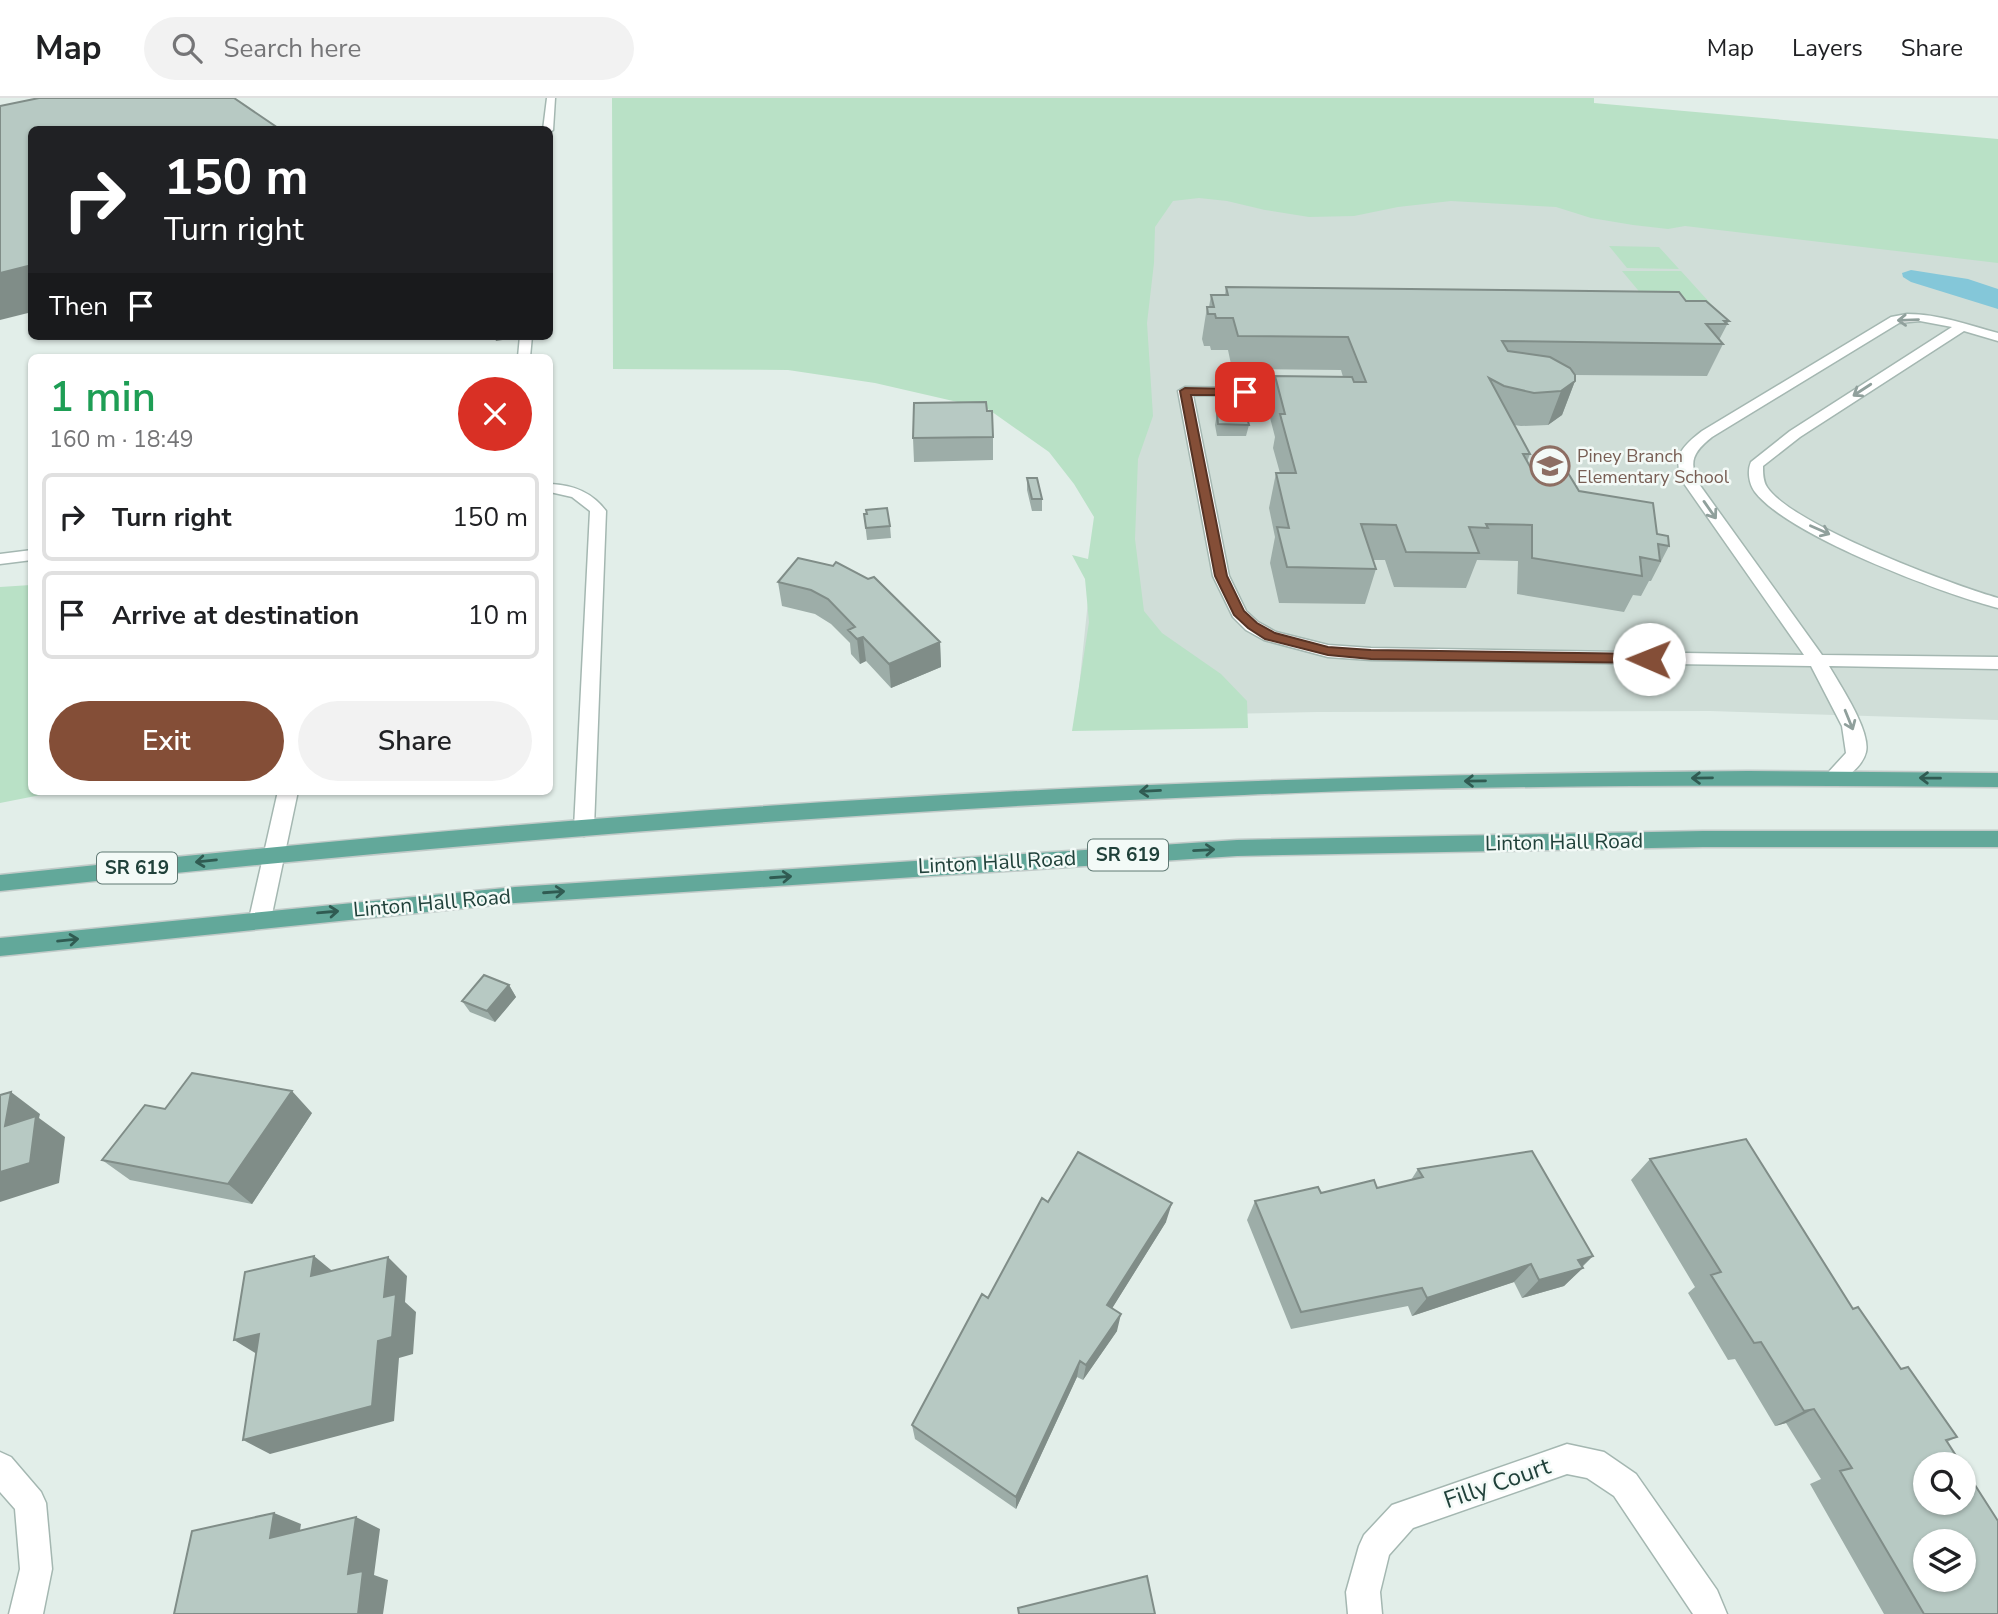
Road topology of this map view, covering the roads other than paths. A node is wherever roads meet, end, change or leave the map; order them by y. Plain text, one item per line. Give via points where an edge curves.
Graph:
1 (551, 98) edge
2 (548, 126) edge
3 (1961, 327) junction
4 (1998, 337) edge
5 (1245, 392) dead end
6 (553, 489) edge
7 (28, 556) edge
8 (0, 559) edge
9 (1998, 603) edge
10 (1816, 661) junction
11 (1998, 663) edge
12 (1834, 776) junction
13 (1998, 780) edge
14 (287, 795) edge
15 (584, 828) junction
16 (1998, 839) edge
17 (274, 855) junction
18 (0, 883) edge
19 (260, 919) junction
20 (0, 947) edge
21 (0, 1468) edge
22 (26, 1614) edge
23 (1365, 1614) edge
24 (1710, 1614) edge

1 - 2 street
3 - 4 street
3 -> 9 street via 1795,434 1756,465 1756,478 1771,501 1807,524 1959,592
3 -> 10 street via 1895,320 1707,434 1684,459 1692,485
5 - 10 street via 1185,391 1221,576 1239,612 1270,636 1328,651 1371,654
6 - 15 street via 592,502 600,524
7 - 8 street
10 - 11 street
10 -> 12 street via 1842,703 1857,750 1850,764
13 -> 12 main road, SR 619
12 -> 15 main road, SR 619 via 1241,786
14 - 17 street
15 - 17 main road, SR 619
19 -> 16 main road, Linton Hall Road / SR 619 via 543,893 1237,848
17 -> 18 main road, SR 619
17 - 19 street
20 -> 19 main road, Linton Hall Road / SR 619
21 - 22 street via 30,1503 36,1569
23 - 24 street, Filly Court via 1363,1592 1375,1546 1403,1516 1567,1459 1593,1463 1625,1485

